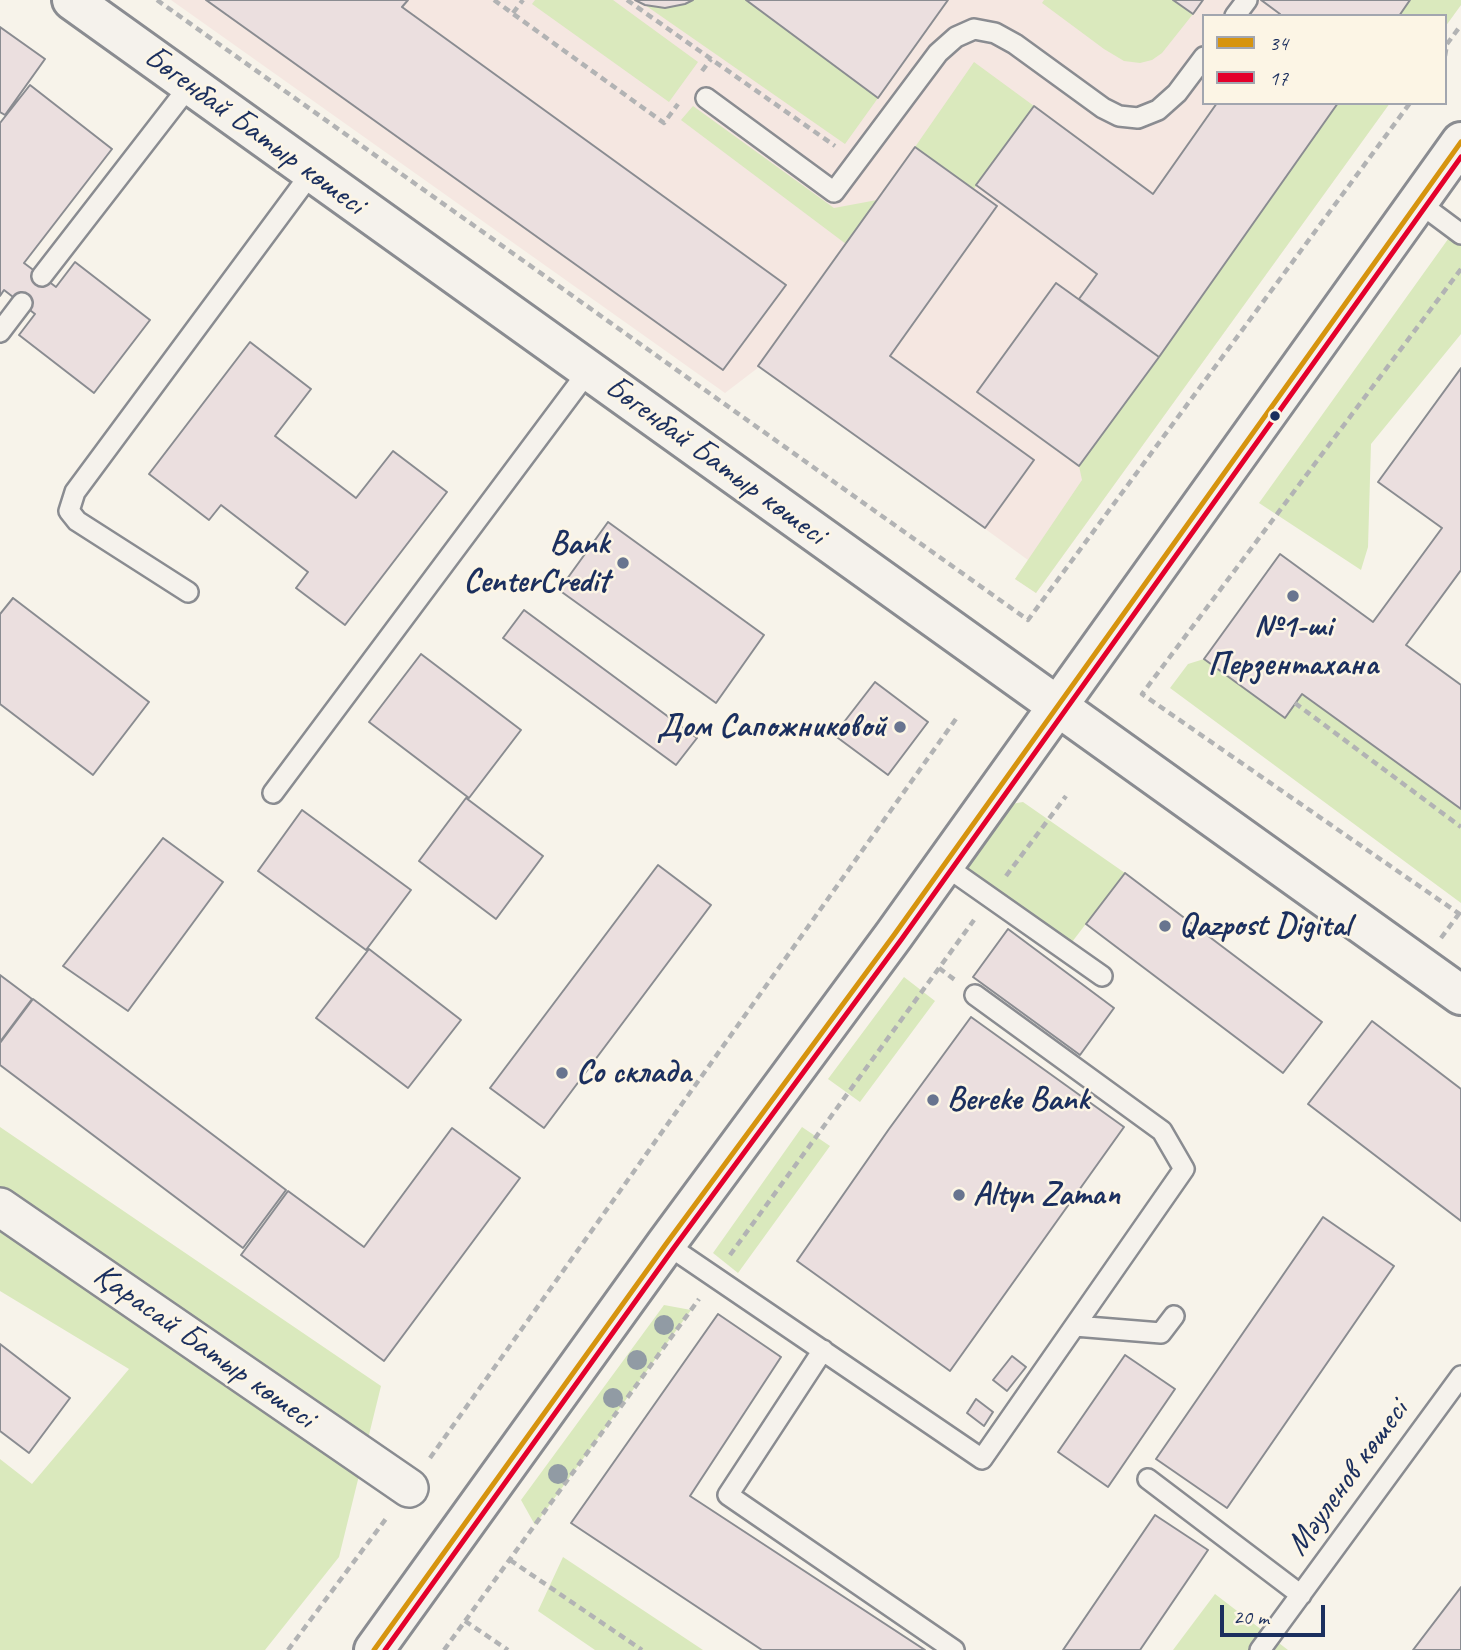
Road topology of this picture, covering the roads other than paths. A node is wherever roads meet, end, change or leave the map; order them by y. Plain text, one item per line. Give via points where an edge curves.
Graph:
1 (72, 0) edge
2 (1202, 60) edge
3 (190, 85) junction
4 (706, 98) dead end
5 (1461, 142) edge
6 (312, 172) junction
7 (1418, 202) junction
8 (1461, 234) edge
9 (42, 276) dead end
10 (22, 303) dead end
11 (0, 332) edge
12 (589, 370) junction
13 (188, 592) dead end
14 (1058, 706) junction
15 (272, 793) dead end
16 (944, 864) junction
17 (1102, 976) dead end
18 (975, 995) dead end
19 (1461, 995) edge
20 (0, 1207) edge
21 (666, 1244) junction
22 (1174, 1317) dead end
23 (1075, 1326) junction
24 (823, 1350) junction
25 (1461, 1376) edge
26 (1148, 1479) dead end
27 (409, 1488) road end
28 (1301, 1595) junction
29 (374, 1650) edge
30 (954, 1650) edge
31 (1260, 1650) edge

1 - 3 main road, Бөгенбай Батыр көшесі
2 - 4 lane via 1158,110 1138,118 1119,116 1015,44 974,29 938,53 834,191
3 - 6 main road, Бөгенбай Батыр көшесі
3 - 9 lane
5 - 7 main road
6 - 12 main road, Бөгенбай Батыр көшесі
6 - 13 lane via 75,492 69,511 77,521
7 - 8 lane
7 - 14 main road
10 - 11 lane
12 - 14 main road, Бөгенбай Батыр көшесі
12 - 15 lane
14 - 16 main road
14 - 19 main road, Бөгенбай Батыр көшесі
16 - 17 lane
16 - 21 main road
18 - 23 lane via 1162,1131 1184,1169
20 - 27 street, Қарасай Батыр көшесі
21 - 24 lane
21 - 29 main road
22 - 23 lane via 1161,1333
23 - 24 lane via 982,1459
24 - 30 lane via 728,1495
25 - 28 lane, Мәуленов көшесі
26 - 28 lane
28 - 31 lane, Мәуленов көшесі

